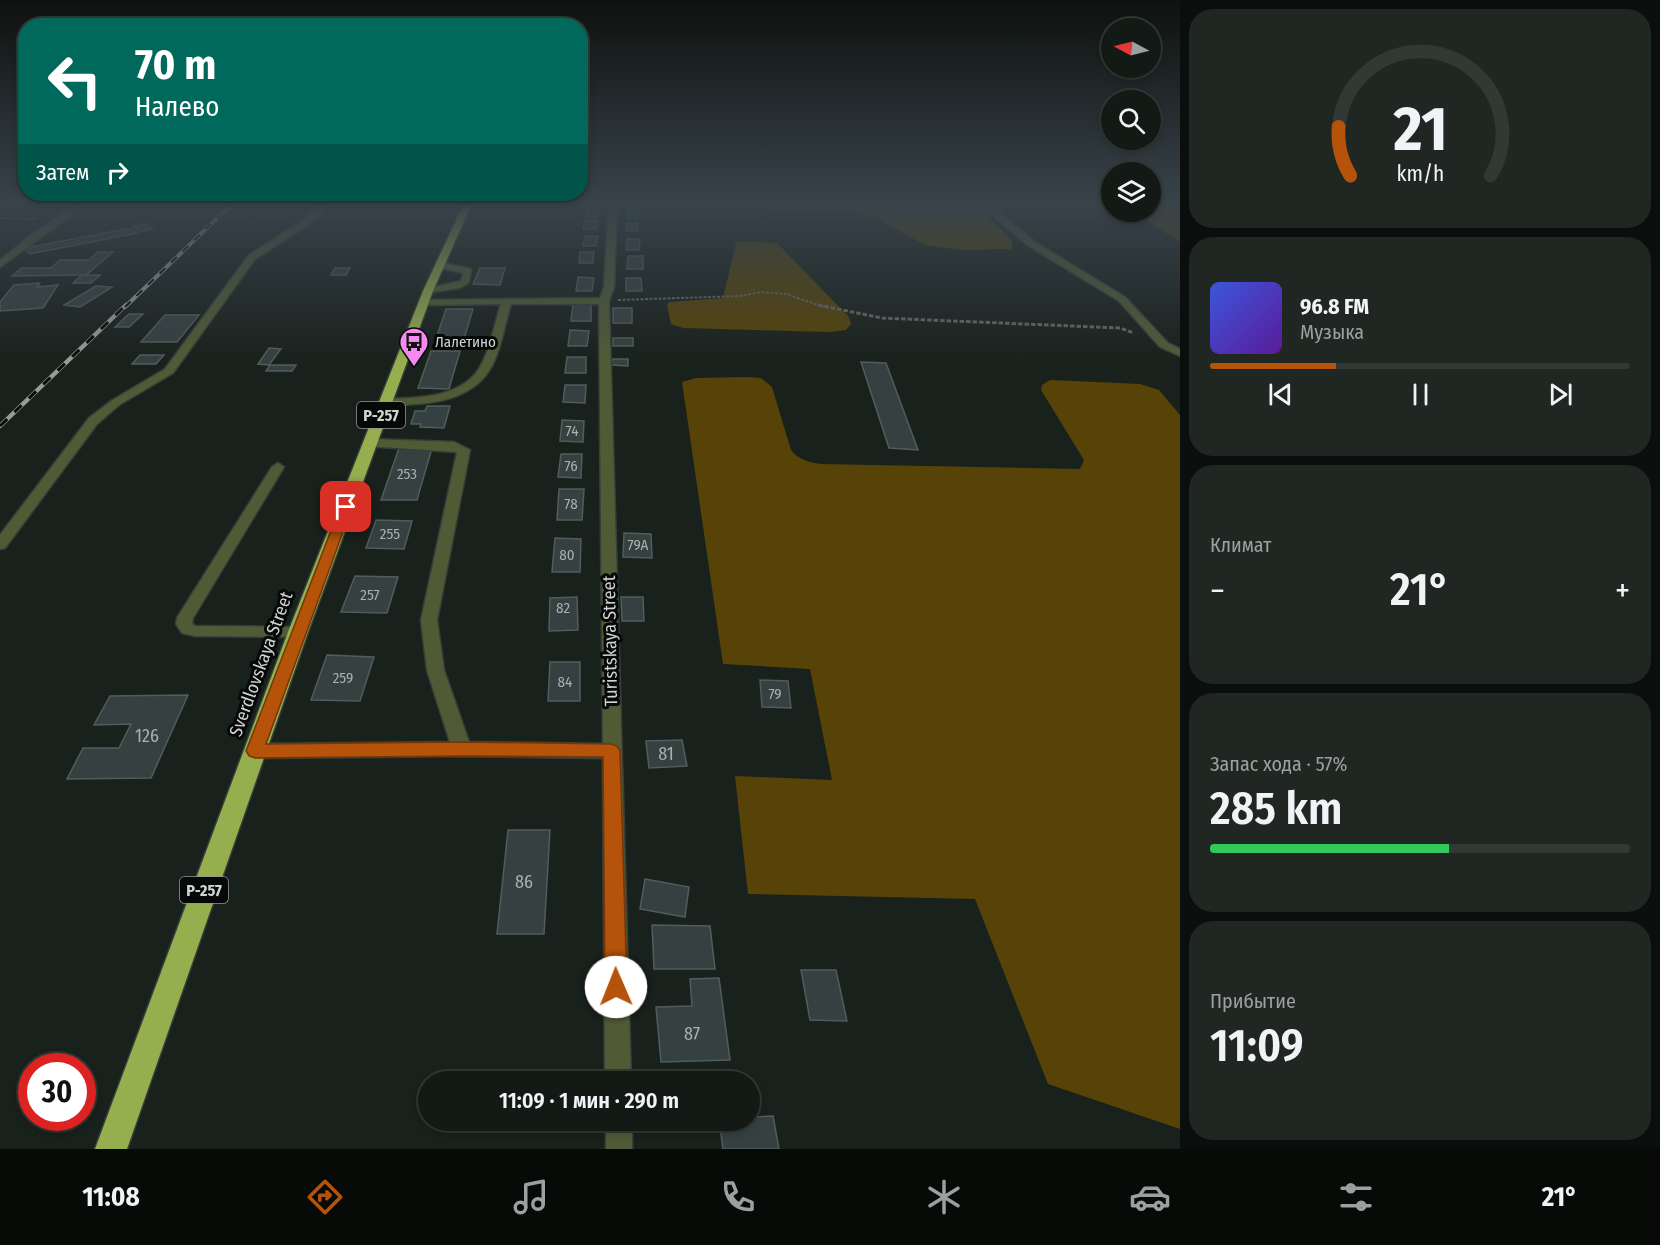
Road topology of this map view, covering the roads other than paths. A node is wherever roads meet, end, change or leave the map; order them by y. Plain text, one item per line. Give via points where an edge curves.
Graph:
1 (13, 255) edge
2 (256, 255) edge
3 (445, 255) edge
4 (611, 255) edge
5 (1049, 255) edge
6 (0, 264) edge
7 (440, 265) junction
8 (427, 296) junction
9 (604, 301) junction
10 (507, 302) junction
11 (1180, 353) edge
12 (386, 402) junction
13 (370, 443) junction
14 (278, 467) dead end
15 (0, 545) edge
16 (298, 632) junction
17 (462, 749) junction
18 (255, 751) junction
19 (611, 751) junction
20 (618, 1071) edge
21 (619, 1131) edge
22 (111, 1149) edge
23 (619, 1149) edge

1 - 6 street
2 - 15 street via 177,363 93,422
3 - 7 highway, Sverdlovskaya Street / Р-257
4 - 9 street, Turistskaya Street via 609,287
5 - 11 street via 1122,299 1164,345
7 - 8 highway, Sverdlovskaya Street / Р-257
7 - 8 street via 468,271 465,282
8 - 10 street
8 - 12 highway, Sverdlovskaya Street / Р-257
9 - 10 street
9 - 19 street, Turistskaya Street
10 - 12 street via 491,356 466,388 425,402
12 - 13 highway, Sverdlovskaya Street / Р-257
13 - 16 highway, Sverdlovskaya Street / Р-257
13 - 17 street via 454,446 464,450 429,620 432,658
14 - 16 street via 184,624 195,632
16 - 18 highway, Sverdlovskaya Street / Р-257
17 - 18 street
17 - 19 street
18 - 22 highway, Sverdlovskaya Street / Р-257
19 - 20 street, Turistskaya Street
21 - 23 street

